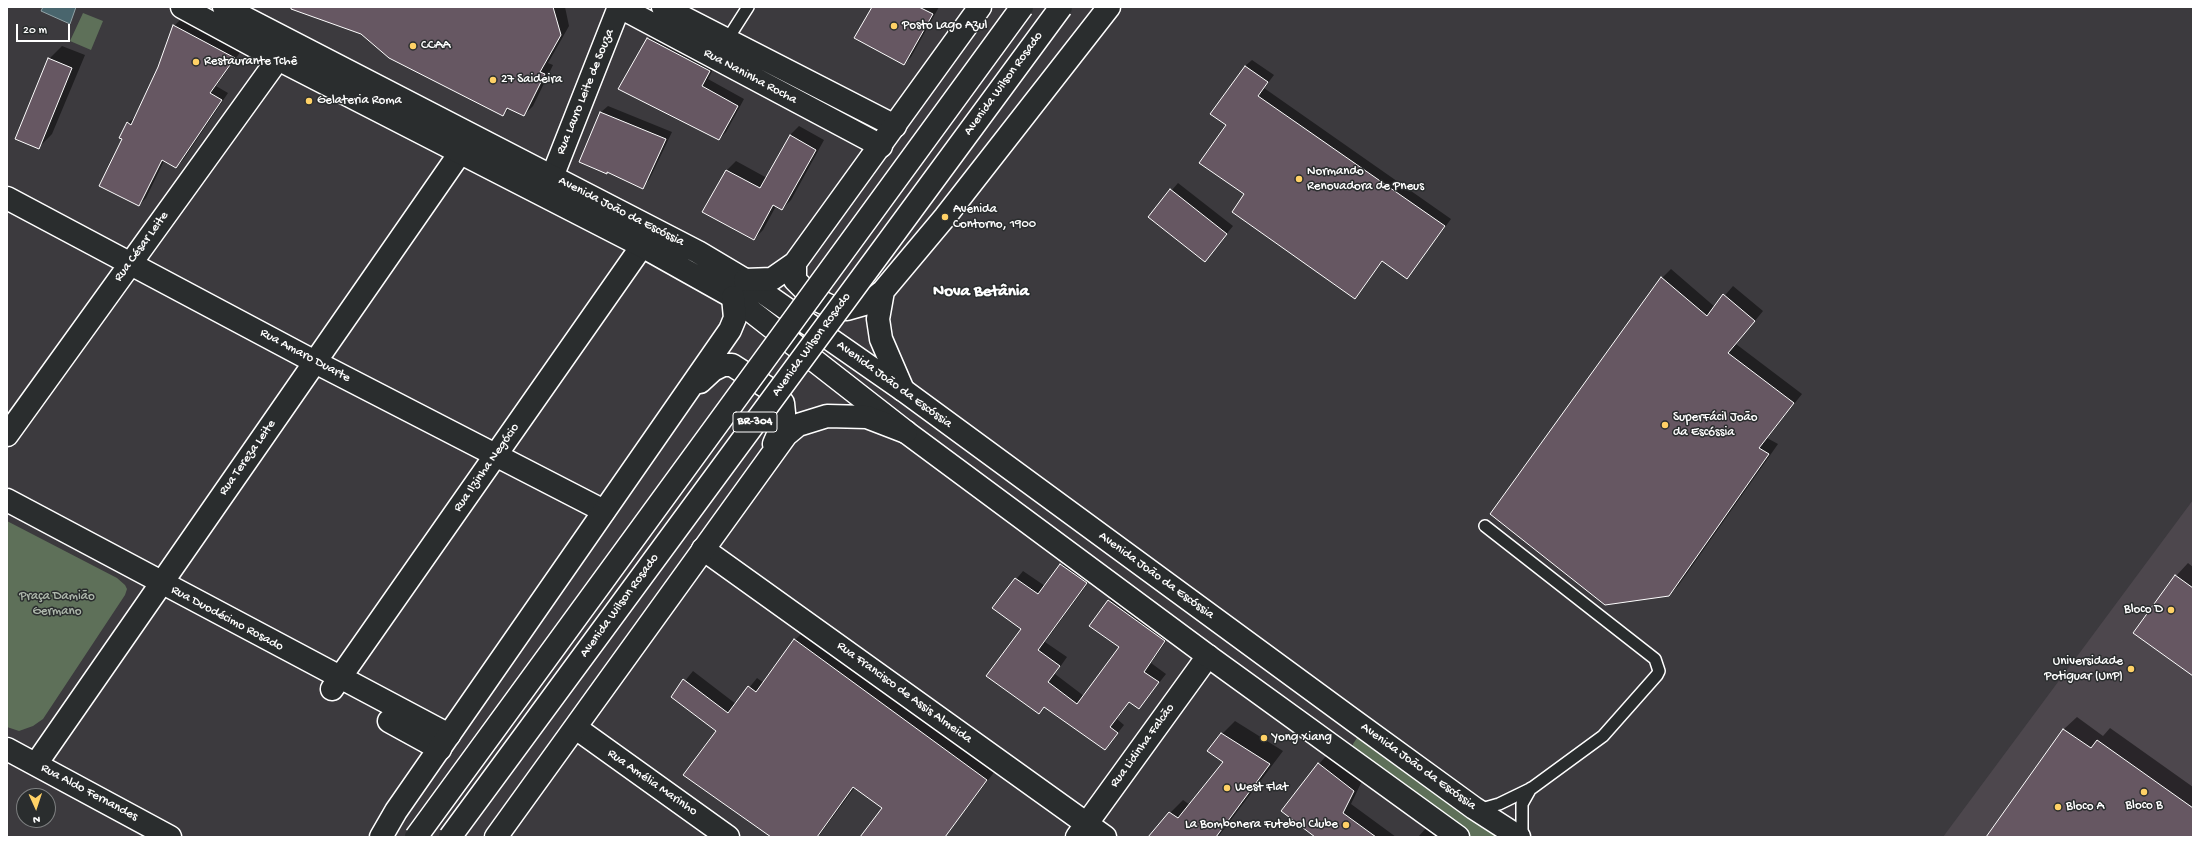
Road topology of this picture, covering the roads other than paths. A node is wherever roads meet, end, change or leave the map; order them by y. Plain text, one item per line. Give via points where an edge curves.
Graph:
1 (182, 7) edge
2 (224, 7) edge
3 (620, 7) edge
4 (663, 7) edge
5 (748, 7) edge
6 (980, 7) edge
7 (1022, 7) edge
8 (1060, 7) edge
9 (1109, 7) edge
10 (727, 40) junction
11 (278, 59) junction
12 (894, 126) junction
13 (881, 146) junction
14 (460, 153) junction
15 (552, 177) junction
16 (7, 198) edge
17 (642, 246) junction
18 (131, 263) junction
19 (795, 263) junction
20 (739, 289) junction
21 (882, 291) junction
22 (315, 362) junction
23 (903, 390) junction
24 (682, 397) junction
25 (906, 432) junction
26 (7, 435) edge
27 (495, 455) junction
28 (765, 464) junction
29 (7, 500) edge
30 (604, 511) junction
31 (7, 512) edge
32 (1485, 526) dead end
33 (703, 549) junction
34 (1081, 562) junction
35 (158, 588) junction
36 (1194, 604) junction
37 (1208, 656) junction
38 (336, 684) junction
39 (1254, 689) junction
40 (1353, 720) junction
41 (576, 728) junction
42 (445, 742) junction
43 (7, 749) edge
44 (36, 764) junction
45 (1532, 788) junction
46 (1478, 810) junction
47 (1082, 830) edge
48 (170, 837) edge
49 (381, 837) edge
50 (416, 837) edge
51 (450, 837) edge
52 (496, 837) edge
53 (728, 837) edge
54 (1105, 837) edge
55 (1458, 837) edge
56 (1519, 837) edge
57 (1522, 837) edge

1 - 11 main road, Avenida João da Escóssia
2 - 15 main road, Avenida João da Escóssia
3 - 13 main road, Rua Naninha Rocha
3 - 15 main road, Rua Lauro Leite de Souza
4 - 10 main road, Rua Naninha Rocha
5 - 10 lane
6 - 12 main road
7 - 50 main road, BR-304, bridge
8 - 51 main road, Avenida Wilson Rosado / BR-304, bridge
9 - 21 main road via 945,217
10 - 12 main road, Rua Naninha Rocha
11 - 14 main road, Avenida João da Escóssia
11 - 18 main road, Rua César Leite
12 - 13 main road
13 - 19 main road
14 - 17 main road, Avenida João da Escóssia
14 - 22 main road, Rua Tereza Leite
15 - 20 main road, Avenida João da Escóssia via 698,252
16 - 18 main road, Rua Amaro Duarte
17 - 20 main road, Avenida João da Escóssia
17 - 27 main road, Rua Ilzinha Negócio
18 - 22 main road, Rua Amaro Duarte
18 - 26 main road, Rua César Leite
19 - 20 main road via 772,279
19 - 21 main road via 795,280 813,298 834,308 856,308 868,304
20 - 23 main road, Avenida João da Escóssia
20 - 24 main road via 735,318 730,330
20 - 25 main road, Avenida João da Escóssia
21 - 23 main road via 878,319 881,339
22 - 27 main road, Rua Amaro Duarte
22 - 35 main road, Rua Tereza Leite
23 - 36 main road, Avenida João da Escóssia
24 - 28 main road via 713,370 723,365 732,365 771,390 783,403 784,421
24 - 30 main road
25 - 28 main road via 867,417 827,416 798,425 786,435
25 - 34 main road, Avenida João da Escóssia
27 - 30 main road, Rua Amaro Duarte
27 - 38 main road, Rua Ilzinha Negócio
28 - 33 main road
29 - 35 main road, Rua Duodécimo Rosado
30 - 42 main road
31 - 35 main road, Rua Duodécimo Rosado
32 - 45 lane via 1655,659 1658,667 1658,675 1603,736
33 - 41 main road
33 - 47 main road, Rua Francisco de Assis Almeida
34 - 36 main road via 1085,548 1095,546 1155,589
34 - 37 main road, Avenida João da Escóssia
35 - 38 main road, Rua Duodécimo Rosado
35 - 44 main road, Rua Tereza Leite
36 - 40 main road, Avenida João da Escóssia
37 - 39 main road, Avenida João da Escóssia
37 - 47 main road, Rua Lidinha Falcão
38 - 42 main road, Rua Duodécimo Rosado
39 - 40 main road via 1292,707 1325,730 1334,733 1347,731
39 - 55 main road, Avenida João da Escóssia
40 - 46 main road, Avenida João da Escóssia
41 - 52 main road
41 - 53 main road, Rua Amélia Marinho
42 - 49 main road
43 - 44 main road, Rua Aldo Fernandes
44 - 48 main road, Rua Aldo Fernandes
45 - 46 lane via 1499,804
45 - 57 lane via 1522,804
46 - 56 main road, Avenida João da Escóssia
47 - 54 main road, Rua Francisco de Assis Almeida

